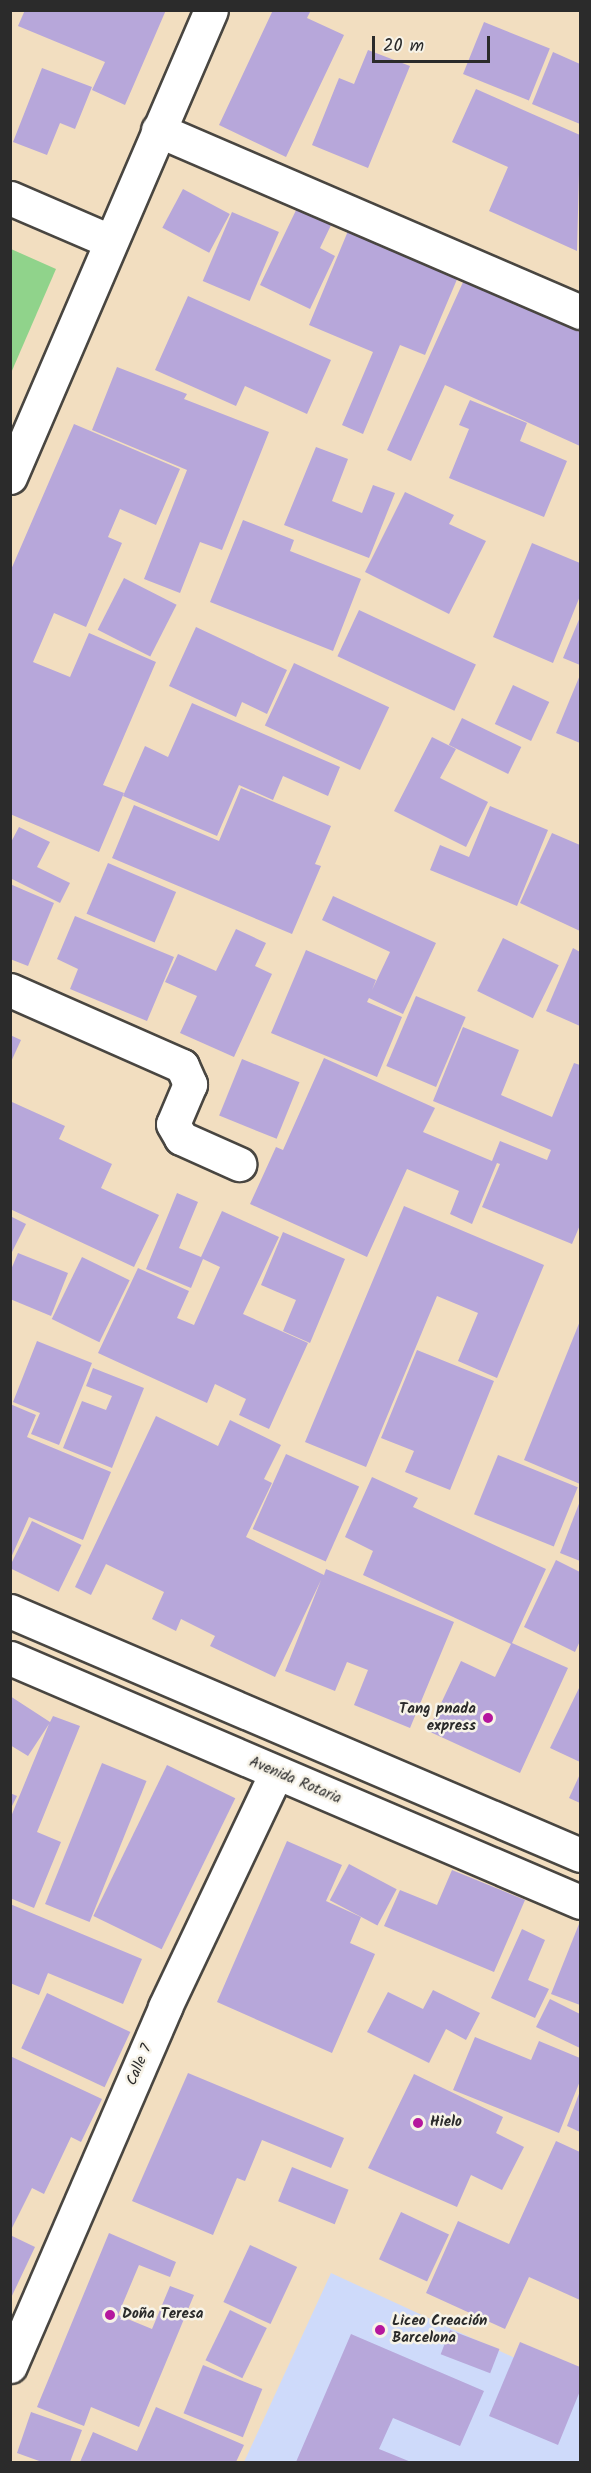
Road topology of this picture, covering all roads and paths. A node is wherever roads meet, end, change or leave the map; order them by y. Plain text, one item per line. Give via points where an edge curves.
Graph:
1 (211, 10) edge
2 (158, 130) junction
3 (10, 198) edge
4 (110, 242) junction
5 (580, 312) edge
6 (10, 477) edge
7 (10, 990) edge
8 (238, 1164) dead end
9 (10, 1611) edge
10 (10, 1658) edge
11 (276, 1773) junction
12 (580, 1855) edge
13 (580, 1902) edge
14 (11, 2362) edge

1 - 2 street
2 - 4 street
2 - 5 street
3 - 4 street
4 - 6 street
7 - 8 street via 182,1066 190,1084 173,1124 181,1138
9 - 12 street
10 - 11 street, Avenida Rotaria
11 - 13 street, Avenida Rotaria
11 - 14 street, Calle 7 via 165,2007

